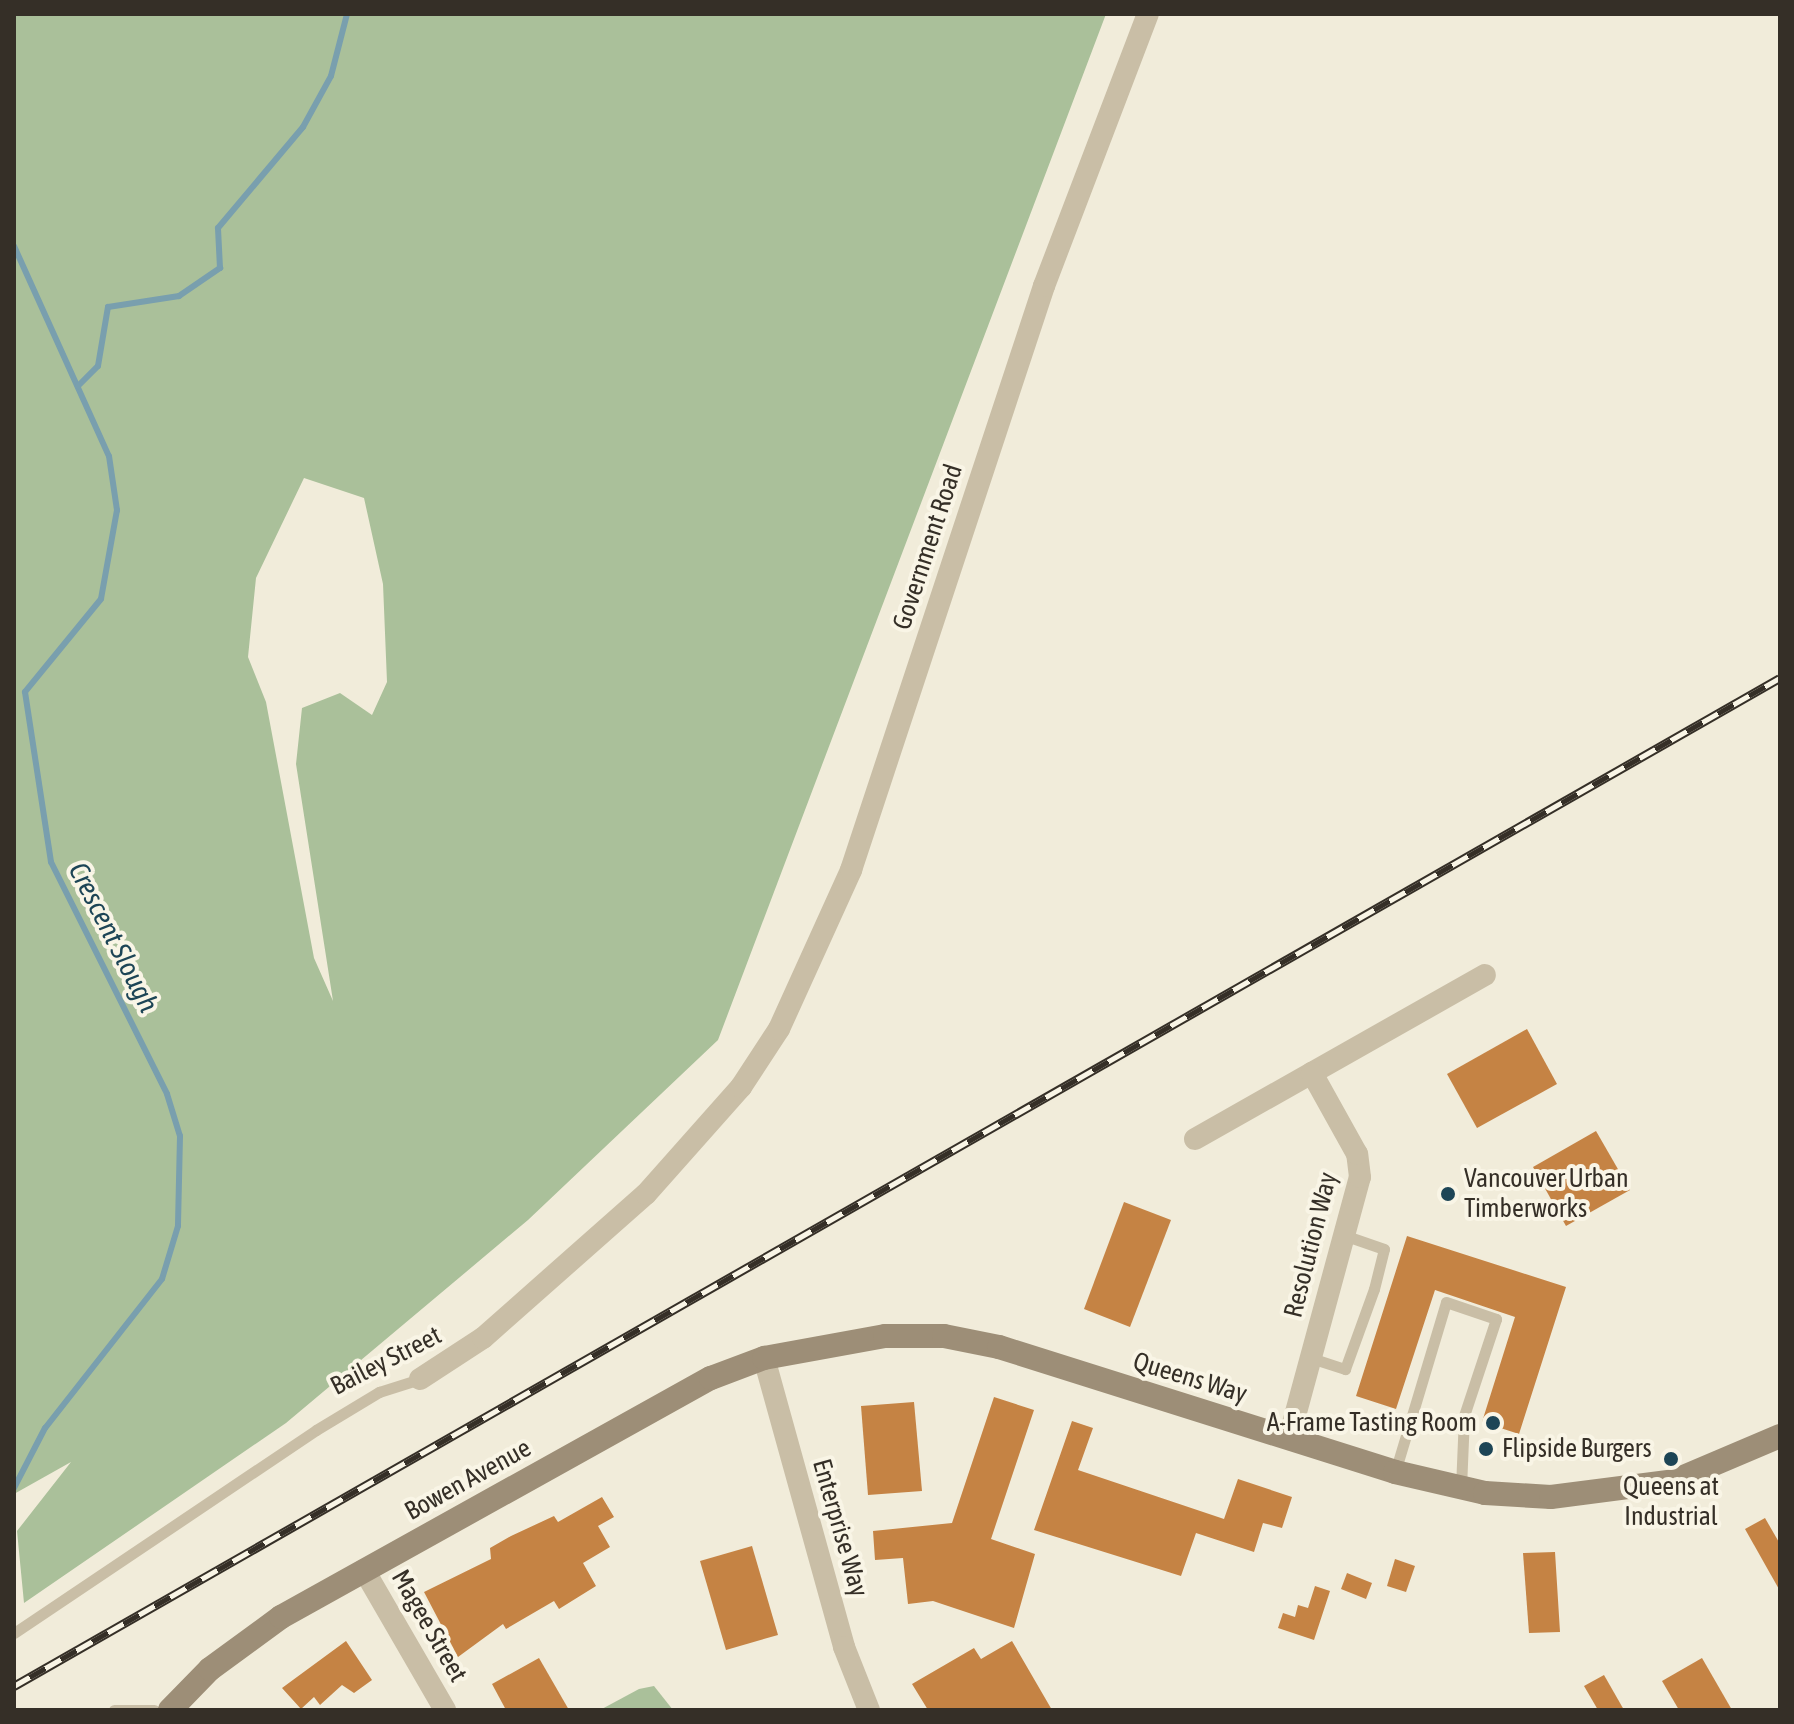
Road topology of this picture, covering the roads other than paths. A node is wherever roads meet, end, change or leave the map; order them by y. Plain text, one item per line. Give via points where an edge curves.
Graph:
1 (1148, 14) edge
2 (1485, 975) dead end
3 (1312, 1073) junction
4 (741, 1087) joint
5 (1195, 1139) dead end
6 (1347, 1236) junction
7 (764, 1358) junction
8 (1311, 1358) junction
9 (420, 1379) joint
10 (1780, 1436) edge
11 (1289, 1438) junction
12 (1395, 1472) junction
13 (1461, 1489) junction
14 (364, 1570) junction
15 (14, 1633) edge
16 (114, 1710) edge
17 (154, 1710) edge
18 (170, 1710) edge
19 (445, 1710) edge
20 (869, 1710) edge

1 - 4 street, Government Road via 1044,286 851,870 779,1029
2 - 3 street
3 - 5 street
3 - 6 street, Resolution Way via 1357,1154 1360,1177
4 - 9 street, Bailey Street via 646,1194 483,1338
6 - 8 street, Resolution Way
6 - 8 lane via 1384,1249 1374,1289 1345,1369
7 - 11 street, Queens Way via 885,1336 944,1336
7 - 14 street, Bowen Avenue via 711,1378
7 - 20 street, Enterprise Way via 844,1647
8 - 11 street, Resolution Way
9 - 15 lane, Bailey Street via 379,1392 316,1430
10 - 13 street, Queens Way via 1674,1481 1631,1489 1551,1497
11 - 12 street, Queens Way
12 - 13 street, Queens Way
12 - 13 lane via 1446,1302 1496,1319 1464,1416
14 - 18 street, Bowen Avenue via 210,1669
14 - 19 street, Magee Street
16 - 17 lane

